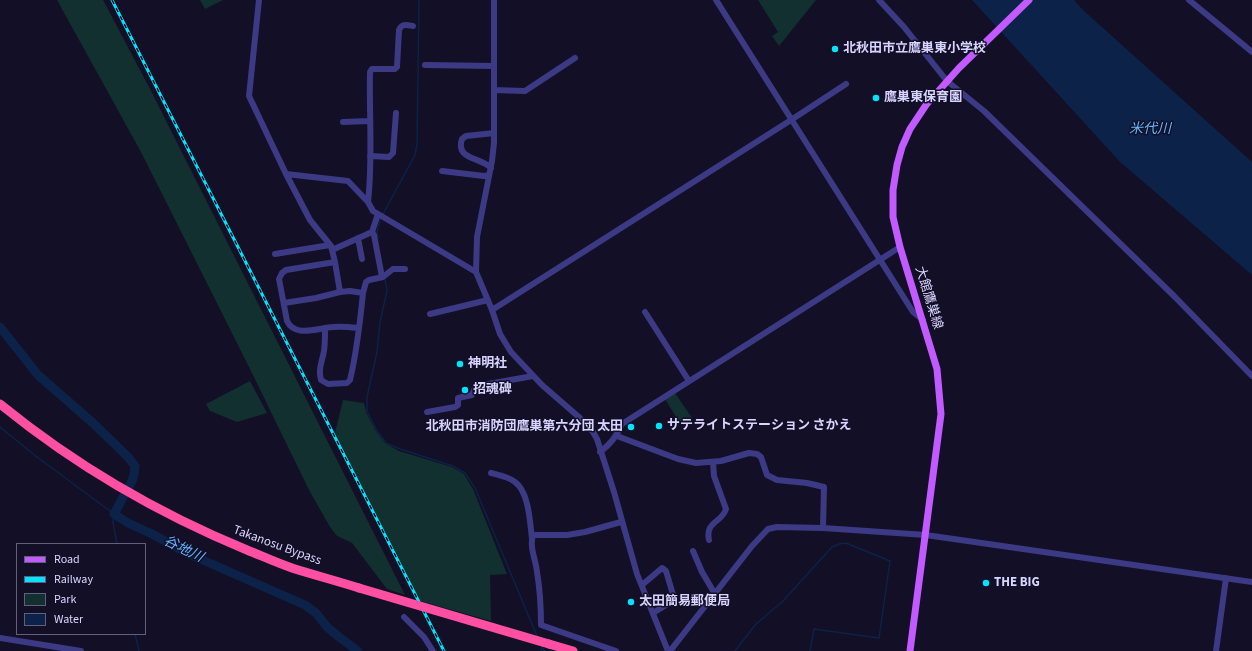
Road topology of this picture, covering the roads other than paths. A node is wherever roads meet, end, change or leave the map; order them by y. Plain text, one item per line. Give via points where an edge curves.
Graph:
1 (259, 0) edge
2 (494, 0) edge
3 (716, 0) edge
4 (879, 0) edge
5 (1029, 0) edge
6 (1189, 0) edge
7 (413, 26) dead end
8 (1252, 52) edge
9 (575, 58) dead end
10 (425, 65) dead end
11 (494, 66) junction
12 (947, 81) junction
13 (846, 84) dead end
14 (494, 90) junction
15 (396, 114) dead end
16 (791, 120) junction
17 (369, 121) junction
18 (343, 122) dead end
19 (494, 133) junction
20 (370, 156) junction
21 (442, 171) dead end
22 (490, 171) junction
23 (286, 174) junction
24 (368, 202) junction
25 (381, 216) junction
26 (372, 232) junction
27 (358, 238) junction
28 (900, 247) junction
29 (331, 248) junction
30 (275, 254) dead end
31 (362, 259) dead end
32 (880, 260) junction
33 (335, 262) junction
34 (405, 270) dead end
35 (476, 272) junction
36 (384, 276) junction
37 (340, 292) junction
38 (363, 294) junction
39 (488, 300) junction
40 (284, 303) junction
41 (492, 310) junction
42 (645, 312) dead end
43 (430, 314) dead end
44 (923, 320) junction
45 (358, 328) junction
46 (325, 329) junction
47 (533, 376) junction
48 (1252, 376) edge
49 (689, 381) junction
50 (0, 404) edge
51 (427, 412) dead end
52 (617, 436) junction
53 (600, 452) junction
54 (713, 462) junction
55 (491, 473) dead end
56 (621, 522) junction
57 (823, 528) junction
58 (926, 535) junction
59 (532, 539) junction
60 (709, 540) dead end
61 (693, 551) dead end
62 (1226, 578) junction
63 (1252, 582) edge
64 (642, 585) junction
65 (715, 594) junction
66 (653, 613) junction
67 (404, 617) dead end
68 (0, 638) edge
69 (668, 649) edge
70 (81, 651) edge
71 (433, 651) edge
72 (573, 651) edge
73 (616, 651) edge
74 (662, 651) edge
75 (910, 651) edge
76 (1216, 651) edge

1 - 23 street via 249,96
2 - 11 street
3 - 16 street
4 - 12 street
5 - 12 main road, 大館鷹巣線
6 - 8 street
7 - 17 street via 403,25 399,30 397,67 372,69 370,72
9 - 14 street via 525,91
10 - 11 street
11 - 14 street
12 - 28 main road, 大館鷹巣線 via 926,105 902,147 893,190 893,217
12 - 48 street via 989,116
13 - 16 street
14 - 19 street
15 - 20 street via 392,155
16 - 32 street
16 - 41 street
17 - 18 street
17 - 20 street
19 - 22 street
19 - 22 street via 466,136 460,145 466,155 483,162
20 - 24 street via 371,181
21 - 22 street via 484,176
22 - 35 street via 477,237
23 - 24 street via 348,181
23 - 29 street via 310,220
24 - 25 street
25 - 26 street
25 - 35 street
26 - 27 street
26 - 36 street
27 - 29 street
27 - 31 street
28 - 32 street
28 - 44 main road, 大館鷹巣線
29 - 30 street
29 - 33 street
32 - 44 street via 913,312
32 - 49 street
33 - 37 street
33 - 40 street via 286,270 282,273 279,279
34 - 36 street via 389,270
35 - 39 street
36 - 38 street via 366,282
37 - 38 street
37 - 40 street
38 - 45 street
39 - 41 street
39 - 43 street
40 - 46 street via 287,321 294,329
41 - 47 street via 500,334
42 - 49 street
44 - 58 main road, 大館鷹巣線 via 937,369 941,414
45 - 46 street
45 - 46 street via 357,351 350,380 339,384 328,384 321,380
47 - 51 street via 477,386 472,395 458,398 458,405 455,407
47 - 53 street via 590,429 597,440
49 - 52 street via 622,424
50 - 72 highway, Takanosu Bypass, bridge via 92,472 210,535 284,564 359,588
52 - 53 street
52 - 54 street via 678,459 696,463
53 - 56 street
54 - 57 street via 749,453 757,454 761,457 767,475 777,480 824,487
54 - 60 street via 714,476 726,509 712,525
55 - 59 street via 514,480 519,485 525,497
56 - 59 street via 585,532 533,536
56 - 64 street
57 - 58 street
57 - 65 street via 768,529
58 - 62 street
58 - 75 main road, 大館鷹巣線
59 - 73 street via 541,602 540,625
61 - 65 street
62 - 63 street
62 - 76 street
64 - 66 street
64 - 66 street via 662,568 666,571 674,598
65 - 69 street
66 - 69 street
67 - 71 street via 424,637
68 - 70 street
69 - 74 street

